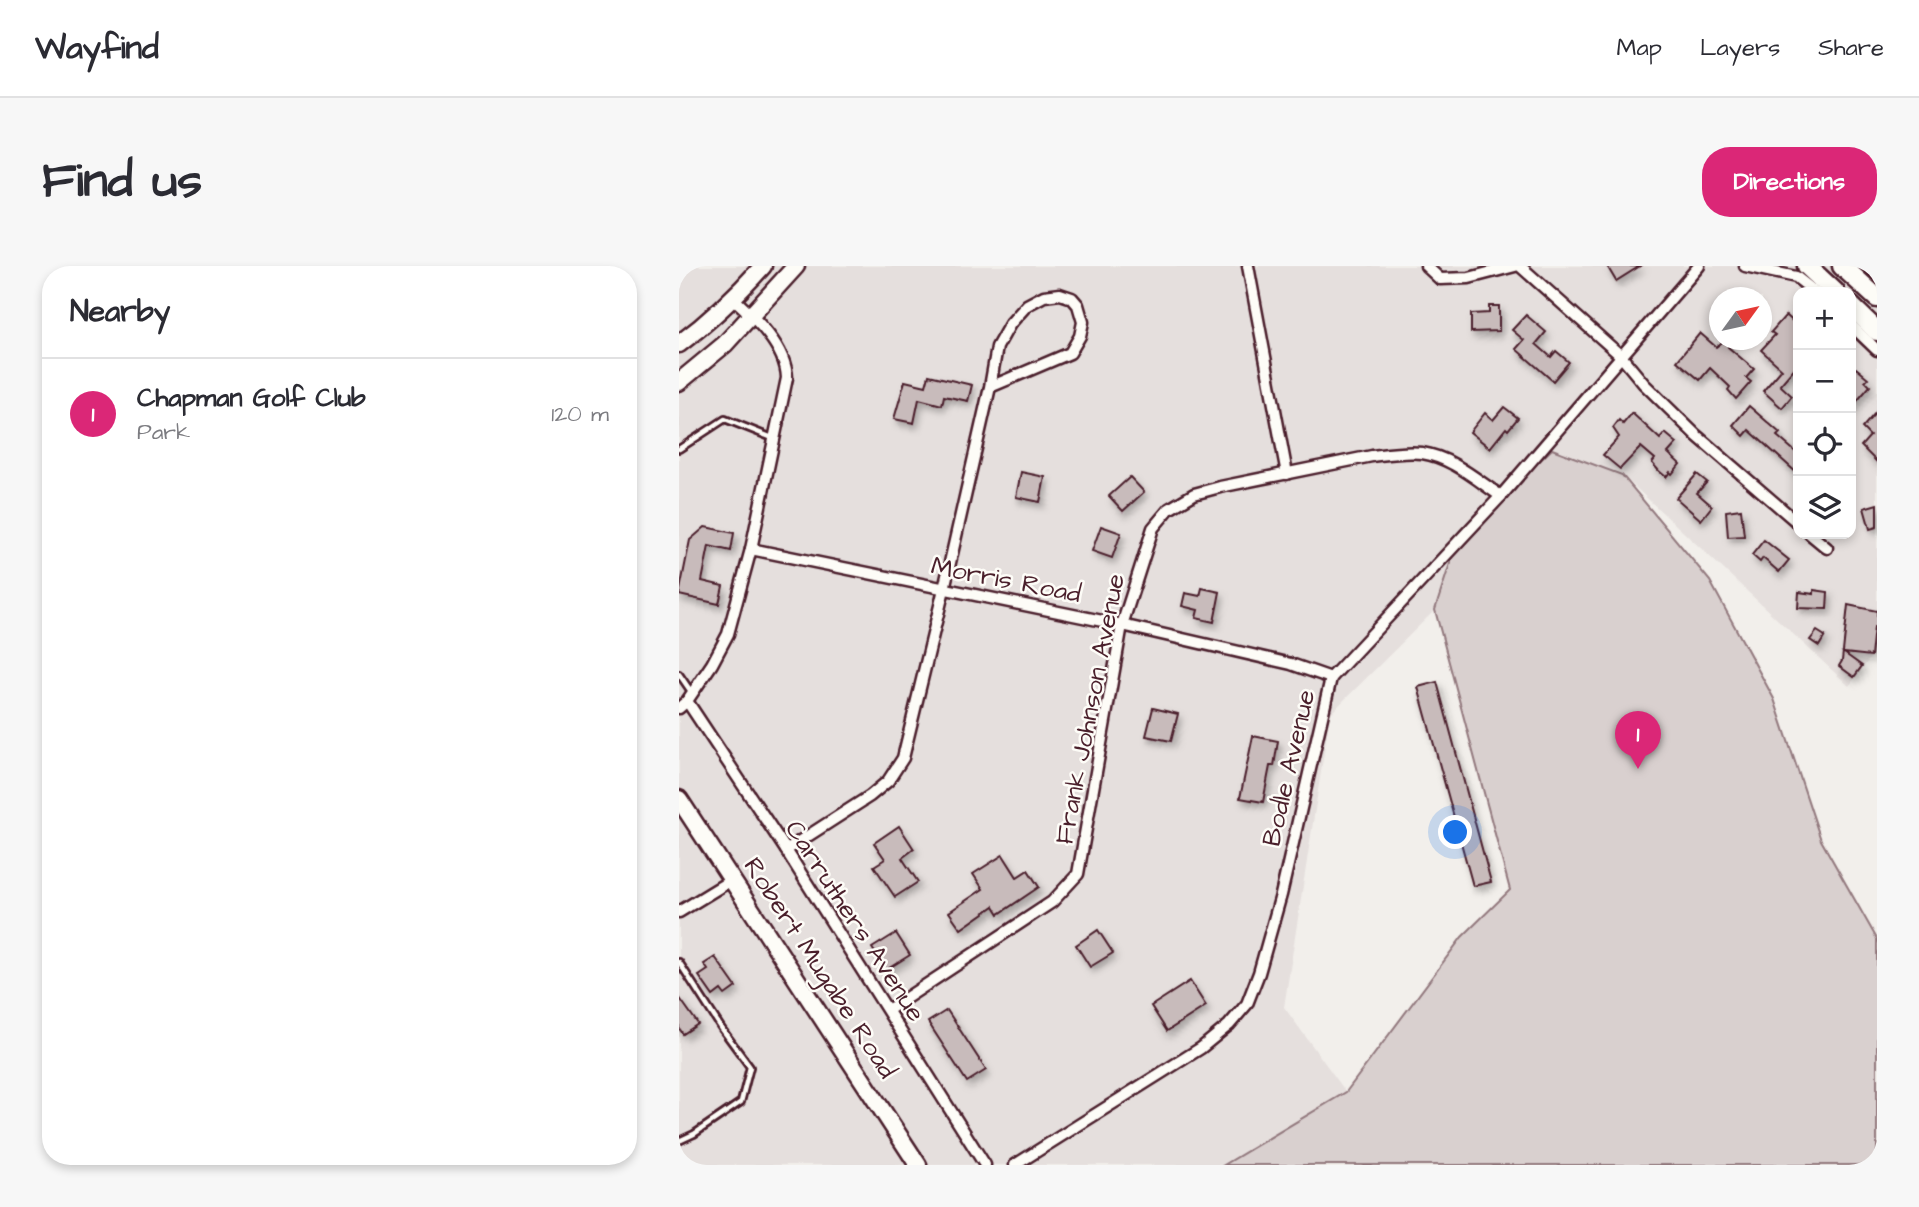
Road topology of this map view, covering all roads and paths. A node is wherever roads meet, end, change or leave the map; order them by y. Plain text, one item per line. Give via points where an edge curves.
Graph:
1 (763, 266) edge
2 (796, 266) edge
3 (1248, 266) edge
4 (1426, 266) edge
5 (1518, 266) edge
6 (1699, 266) edge
7 (1745, 266) edge
8 (1807, 266) edge
9 (1842, 266) edge
10 (1870, 266) edge
11 (1877, 273) edge
12 (1809, 287) edge
13 (1830, 287) edge
14 (733, 298) junction
15 (1877, 299) edge
16 (1856, 311) edge
17 (753, 316) junction
18 (1856, 331) edge
19 (1877, 331) edge
20 (679, 344) edge
21 (1877, 350) edge
22 (1620, 355) junction
23 (679, 382) edge
24 (990, 387) junction
25 (776, 440) junction
26 (679, 449) edge
27 (1287, 474) junction
28 (1501, 496) junction
29 (1793, 519) edge
30 (1816, 539) edge
31 (1827, 548) dead end
32 (751, 549) junction
33 (944, 589) junction
34 (1122, 625) junction
35 (679, 674) edge
36 (1331, 678) junction
37 (686, 701) edge
38 (679, 799) edge
39 (786, 850) junction
40 (733, 879) junction
41 (679, 912) edge
42 (679, 962) edge
43 (888, 1010) junction
44 (679, 1141) edge
45 (918, 1165) edge
46 (985, 1165) edge
47 (1015, 1165) edge

1 - 14 main road
2 - 17 main road
3 - 27 street
4 - 5 street via 1440,278 1469,278
5 - 22 street
6 - 22 street, Bodle Avenue
7 - 12 street via 1796,277
8 - 13 highway
9 - 15 highway
10 - 11 street
14 - 17 street
14 - 20 main road
16 - 19 highway
17 - 23 main road
17 - 25 street via 787,366
18 - 21 street
22 - 28 street, Bodle Avenue
22 - 29 street via 1696,435
24 - 24 street via 996,347 1027,305 1044,296 1072,298 1083,322 1070,353
24 - 33 street
25 - 26 lane via 725,419
25 - 32 street
27 - 28 street, Frank Johnson Avenue via 1372,456 1422,453 1447,461
27 - 34 street, Frank Johnson Avenue via 1194,494 1169,509 1153,528
28 - 36 street, Bodle Avenue
30 - 31 street
32 - 33 street, Morris Road
32 - 37 street via 728,634
33 - 34 street, Morris Road
33 - 39 street via 903,758 888,781 870,796
34 - 36 street, Morris Road via 1291,664
34 - 43 street, Frank Johnson Avenue via 1078,874 1052,902
35 - 37 lane
36 - 47 street, Bodle Avenue via 1281,895 1247,1004 1201,1048
37 - 39 street, Carruthers Avenue
38 - 40 main road, Robert Mugabe Road
39 - 43 street, Carruthers Avenue
40 - 41 street
40 - 45 main road, Robert Mugabe Road
42 - 44 lane via 750,1067 741,1102
43 - 46 street, Carruthers Avenue

